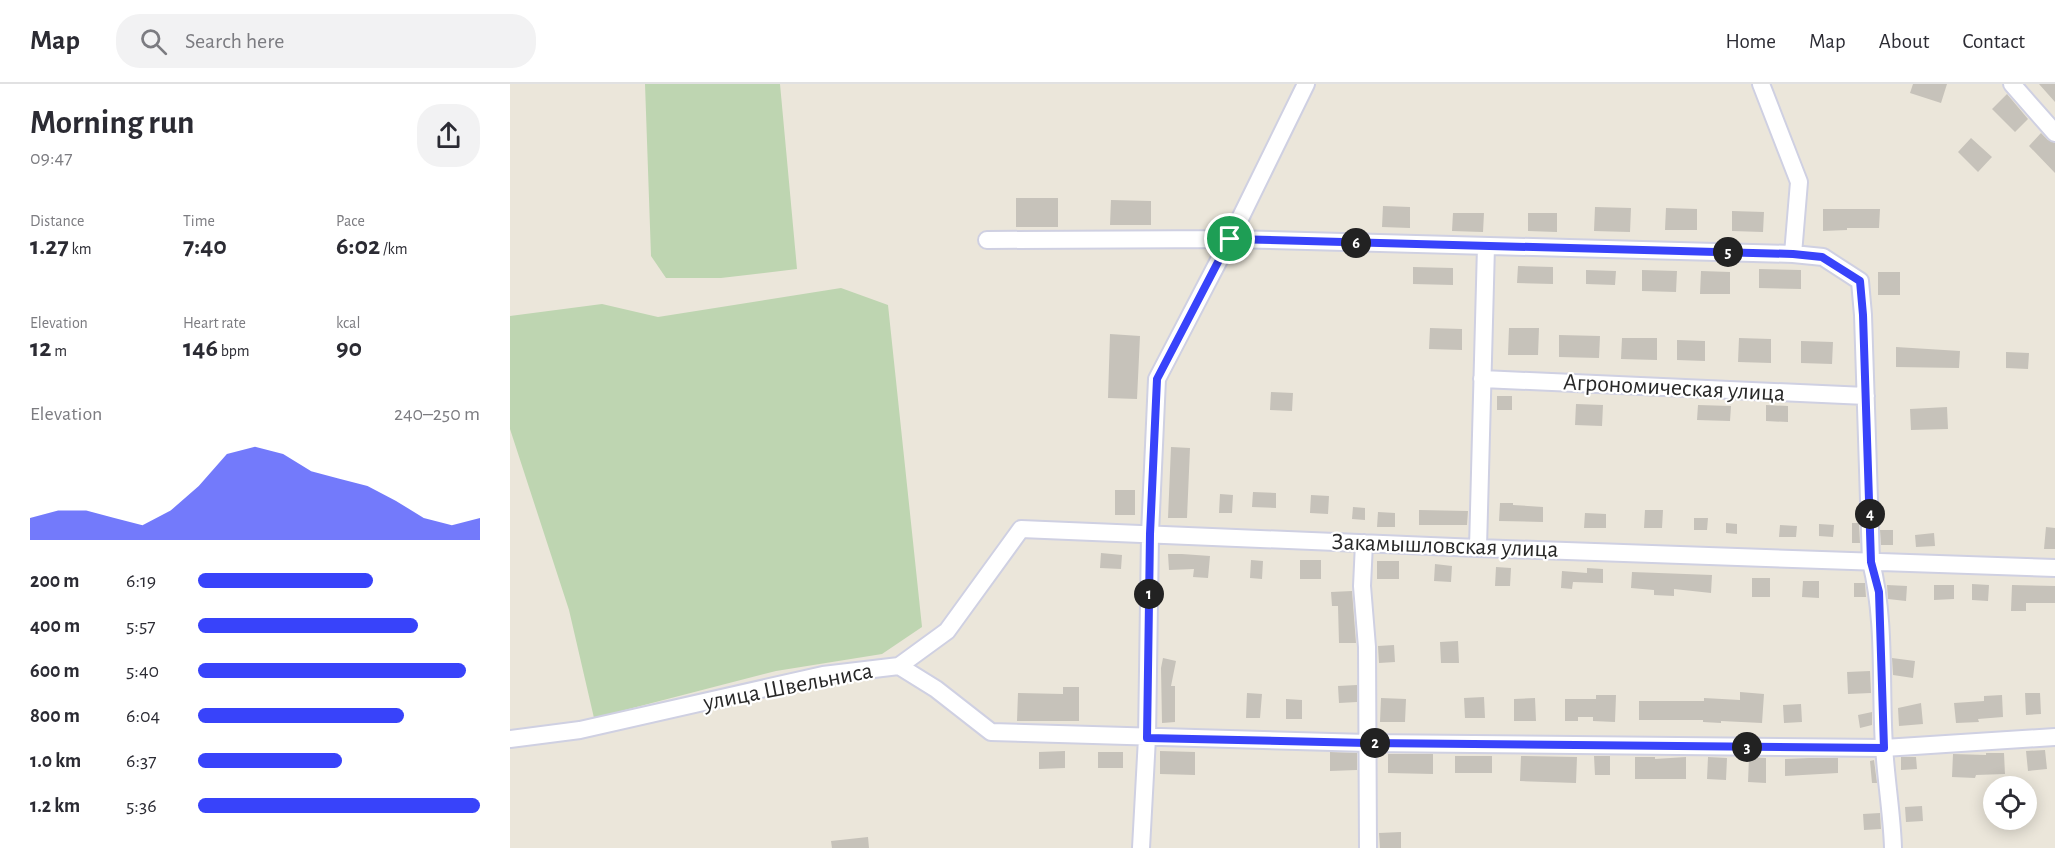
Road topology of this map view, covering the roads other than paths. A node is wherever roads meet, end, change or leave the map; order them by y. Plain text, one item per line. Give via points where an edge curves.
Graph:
1 (1306, 84) edge
2 (1761, 84) edge
3 (2013, 84) edge
4 (2055, 134) edge
5 (1230, 239) junction
6 (987, 240) dead end
7 (1486, 246) junction
8 (1793, 254) junction
9 (1482, 379) junction
10 (1866, 396) junction
11 (1150, 534) junction
12 (1364, 543) junction
13 (1478, 548) junction
14 (1871, 562) junction
15 (2055, 568) edge
16 (899, 666) junction
17 (2055, 737) edge
18 (1147, 738) junction
19 (510, 739) edge
20 (1367, 743) junction
21 (1884, 748) junction
22 (1141, 848) edge
23 (1368, 848) edge
24 (1893, 848) edge

1 - 5 street
2 - 8 street via 1799,182
3 - 4 street
5 - 6 street
5 - 7 street
5 - 11 street via 1157,379
7 - 8 street
7 - 9 street
8 - 10 street via 1822,257 1860,281
9 - 10 street, Агрономическая улица
9 - 13 street
10 - 14 street
11 - 12 street, Закамышловская улица
11 - 16 street, Закамышловская улица via 1021,529 947,631
11 - 18 street
12 - 13 street, Закамышловская улица
12 - 20 street
13 - 14 street, Закамышловская улица
14 - 15 street, Закамышловская улица
14 - 21 street via 1879,592
16 - 18 street, улица Швельниса via 992,732
16 - 19 street, улица Швельниса via 823,675 580,730
17 - 21 street, улица Швельниса
18 - 20 street, улица Швельниса
18 - 22 street
20 - 21 street, улица Швельниса
20 - 23 street
21 - 24 street

